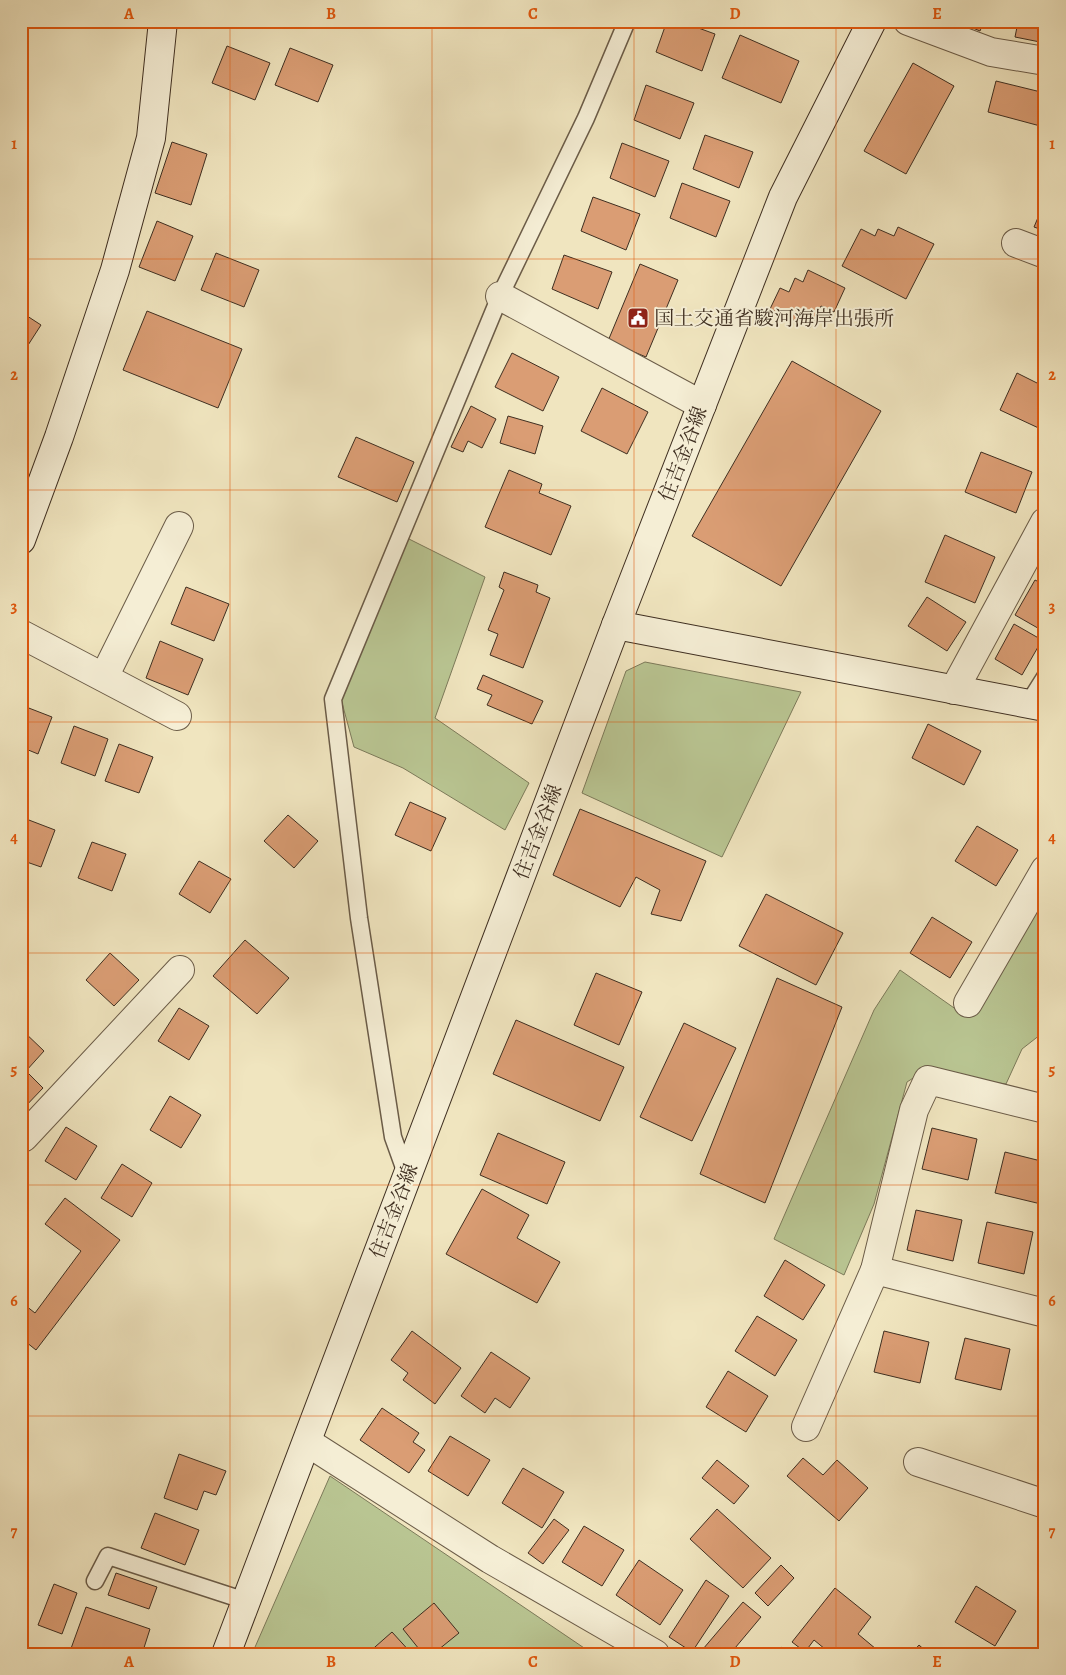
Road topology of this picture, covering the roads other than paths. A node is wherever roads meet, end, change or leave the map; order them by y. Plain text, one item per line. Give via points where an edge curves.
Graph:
1 (163, 21) edge
2 (627, 21) edge
3 (872, 21) edge
4 (908, 21) edge
5 (1045, 61) edge
6 (1016, 242) dead end
7 (1045, 254) edge
8 (500, 296) junction
9 (702, 405) junction
10 (1045, 522) edge
11 (179, 526) dead end
12 (21, 540) edge
13 (616, 625) junction
14 (21, 634) edge
15 (104, 677) junction
16 (1045, 677) edge
17 (954, 690) junction
18 (1036, 705) edge
19 (177, 716) dead end
20 (1045, 870) edge
21 (180, 970) dead end
22 (968, 1003) dead end
23 (1045, 1109) edge
24 (21, 1136) edge
25 (407, 1177) junction
26 (875, 1270) junction
27 (1045, 1313) edge
28 (806, 1427) dead end
29 (307, 1442) junction
30 (918, 1462) dead end
31 (1045, 1504) edge
32 (95, 1580) dead end
33 (246, 1601) junction
34 (649, 1652) edge
35 (226, 1654) edge

1 - 12 street via 151,138 115,270
2 - 8 lane via 586,118
3 - 9 street, 住吉金谷線 via 783,197
4 - 5 street via 992,52
6 - 7 street
8 - 9 street
8 - 25 lane via 333,699 360,918 393,1137
9 - 13 street, 住吉金谷線
10 - 17 street
11 - 15 street
13 - 17 street
13 - 25 street, 住吉金谷線
14 - 15 street
15 - 19 street
16 - 18 lane
17 - 18 street
20 - 22 street
21 - 24 street via 24,1137
23 - 26 street via 928,1080 914,1110
25 - 29 street, 住吉金谷線
26 - 27 street
26 - 28 street
29 - 33 street, 住吉金谷線
29 - 34 street via 490,1559
30 - 31 street
32 - 33 lane via 108,1556
33 - 35 street, 住吉金谷線

